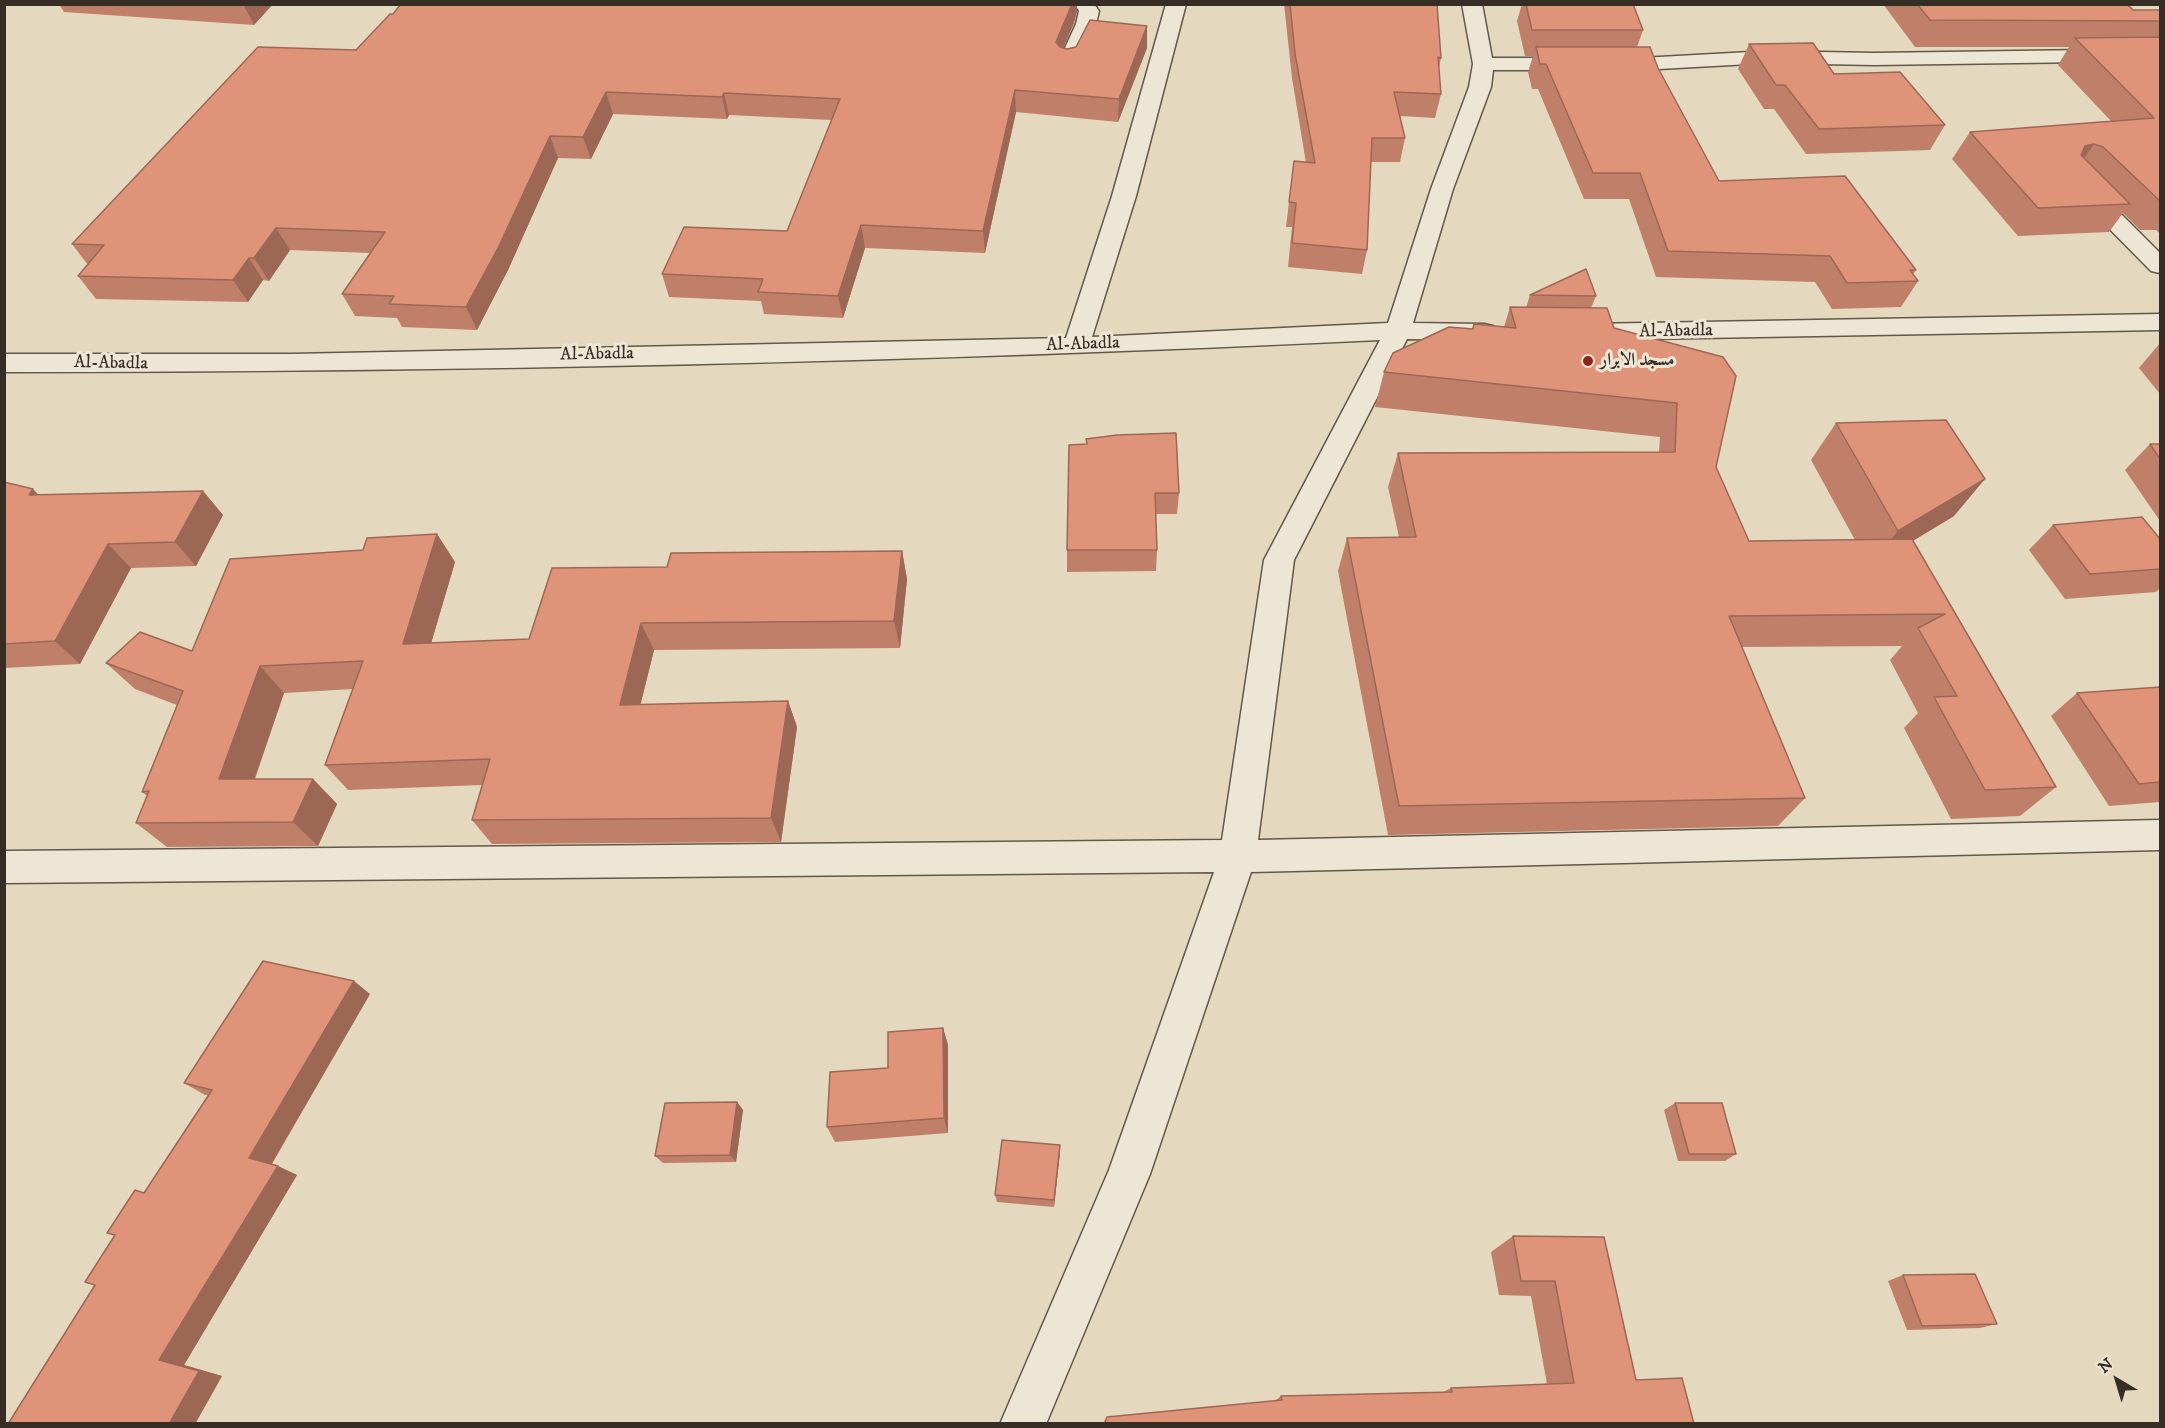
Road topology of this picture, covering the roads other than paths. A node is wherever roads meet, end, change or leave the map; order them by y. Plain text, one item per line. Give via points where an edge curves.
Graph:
1 (1084, 4) edge
2 (1176, 4) edge
3 (1472, 4) edge
4 (2160, 55) edge
5 (1068, 63) edge
6 (1483, 64) junction
7 (2074, 181) edge
8 (2160, 266) edge
9 (2160, 322) edge
10 (1398, 331) junction
11 (1512, 332) edge
12 (1558, 332) edge
13 (1076, 346) junction
14 (4, 363) edge
15 (2160, 835) edge
16 (1238, 856) junction
17 (4, 867) edge
18 (1023, 1424) edge

1 - 5 street via 1089,11 1086,24
2 - 13 street via 1124,196
3 - 6 street
4 - 6 street via 1874,60 1768,57 1641,64
6 - 10 street via 1480,87 1442,189
7 - 8 street
9 - 12 street, Al-Abadla
10 - 11 street, Al-Abadla
10 - 13 street, Al-Abadla
10 - 16 street via 1279,560
13 - 14 street, Al-Abadla via 247,364
15 - 16 street
16 - 17 street
16 - 18 street via 1129,1174

